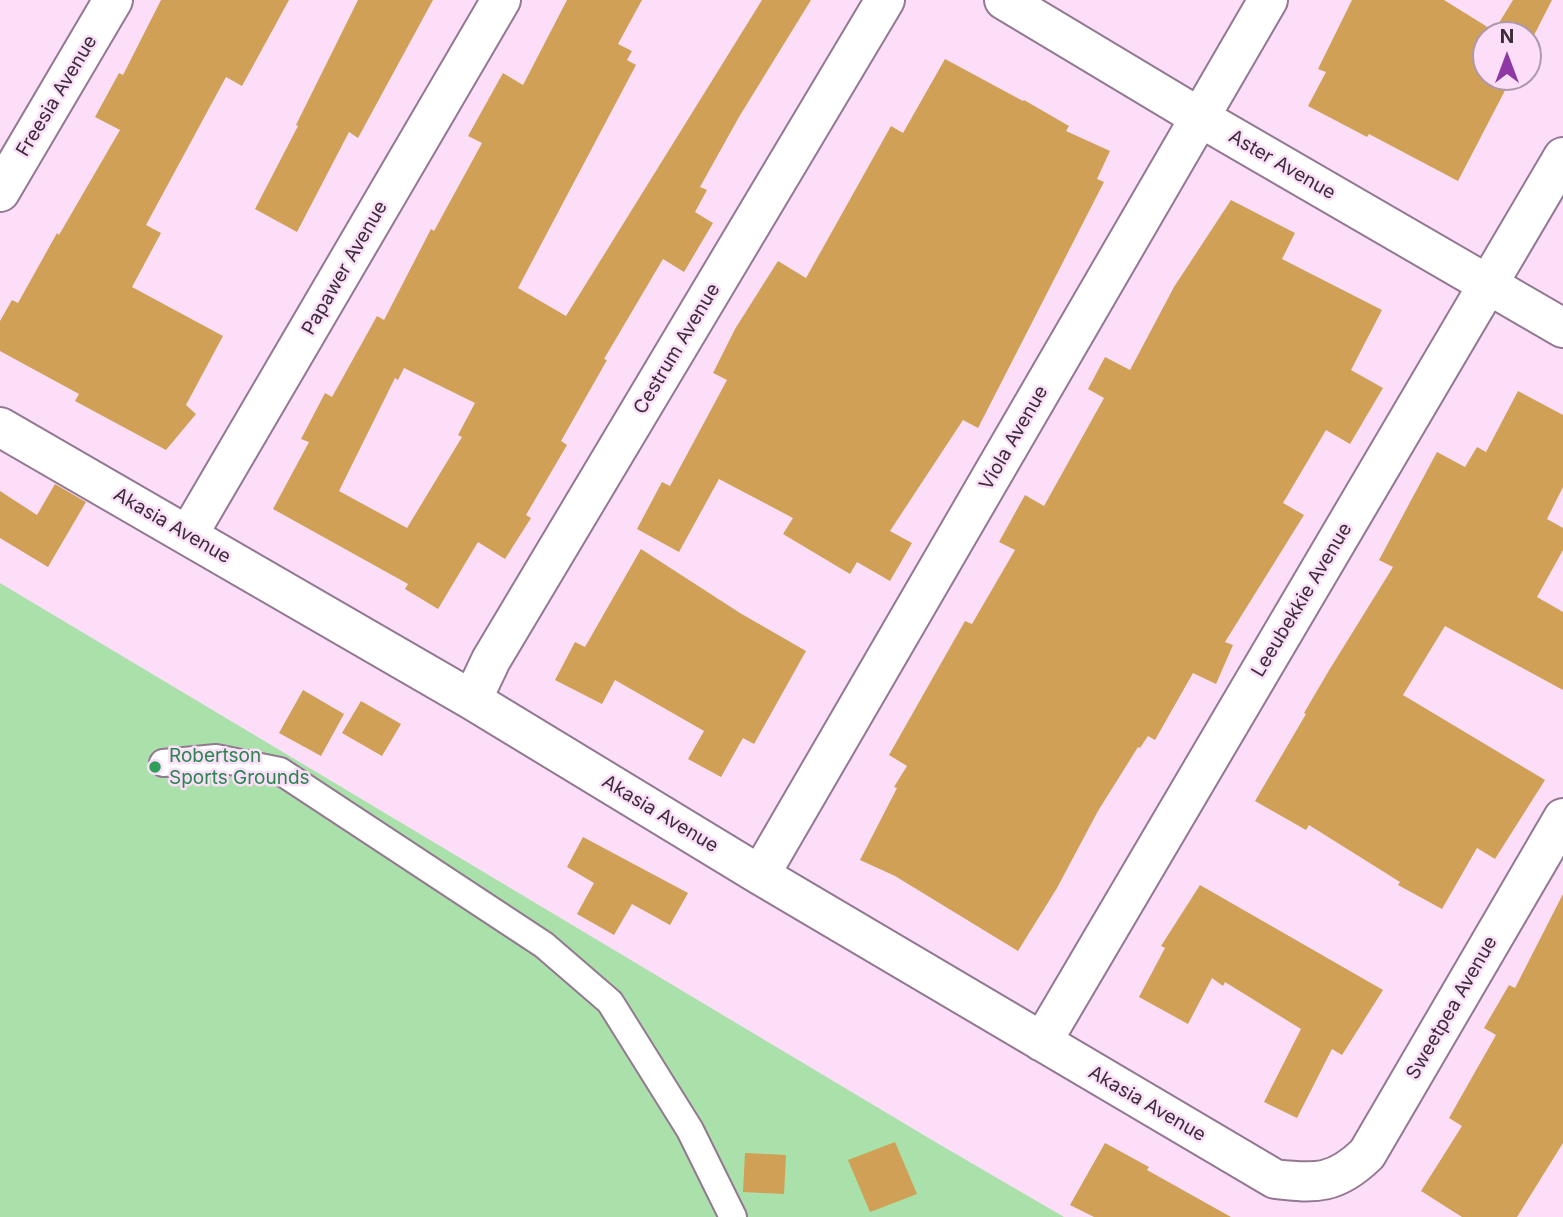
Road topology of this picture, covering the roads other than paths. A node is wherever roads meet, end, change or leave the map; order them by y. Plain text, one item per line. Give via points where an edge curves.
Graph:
1 (113, 0) edge
2 (501, 0) edge
3 (885, 0) edge
4 (1004, 0) edge
5 (1268, 0) edge
6 (1199, 117) junction
7 (1563, 157) edge
8 (0, 192) edge
9 (1489, 284) junction
10 (1563, 328) edge
11 (0, 427) edge
12 (188, 536) junction
13 (472, 700) junction
14 (163, 763) dead end
15 (1563, 818) edge
16 (760, 875) junction
17 (1042, 1042) junction
18 (1325, 1181) joint
19 (733, 1217) edge

1 - 8 street, Freesia Avenue
2 - 12 street, Papawer Avenue
3 - 13 street, Cestrum Avenue via 491,660
4 - 6 street, Aster Avenue
5 - 6 street, Viola Avenue
6 - 9 street, Aster Avenue
6 - 16 street, Viola Avenue
7 - 9 street, Leeubekkie Avenue
9 - 10 street, Aster Avenue
9 - 17 street, Leeubekkie Avenue
11 - 12 street, Akasia Avenue
12 - 13 street, Akasia Avenue
13 - 16 street, Akasia Avenue
14 - 19 lane via 216,758 280,771 544,945 610,1002 691,1130
15 - 18 street, Sweetpea Avenue via 1367,1154 1350,1171
16 - 17 street, Akasia Avenue
17 - 18 street, Akasia Avenue via 1275,1179

